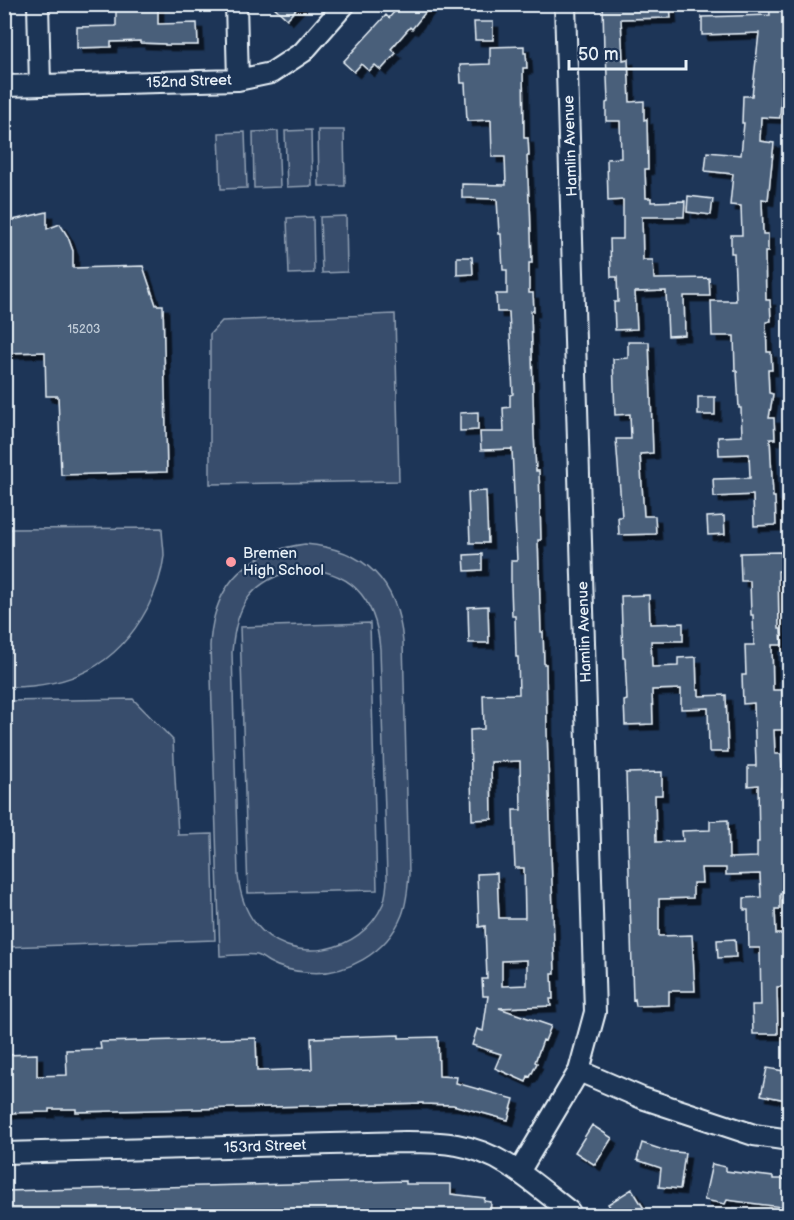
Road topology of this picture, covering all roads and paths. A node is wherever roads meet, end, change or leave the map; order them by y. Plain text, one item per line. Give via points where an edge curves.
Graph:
1 (38, 4) edge
2 (236, 4) edge
3 (345, 4) edge
4 (566, 4) edge
5 (238, 80) junction
6 (40, 85) junction
7 (4, 86) edge
8 (579, 1071) junction
9 (789, 1140) edge
10 (4, 1153) edge
11 (519, 1172) junction
12 (572, 1215) edge

1 - 6 street
2 - 5 street
3 - 5 street, 152nd Street via 303,52 271,73
4 - 8 street, Hamlin Avenue via 595,1012
5 - 6 street, 152nd Street
6 - 7 street, 152nd Street
8 - 9 street via 642,1098 754,1135
8 - 11 street, Hamlin Avenue
10 - 11 street, 153rd Street via 406,1142 477,1150 501,1159
11 - 12 street

